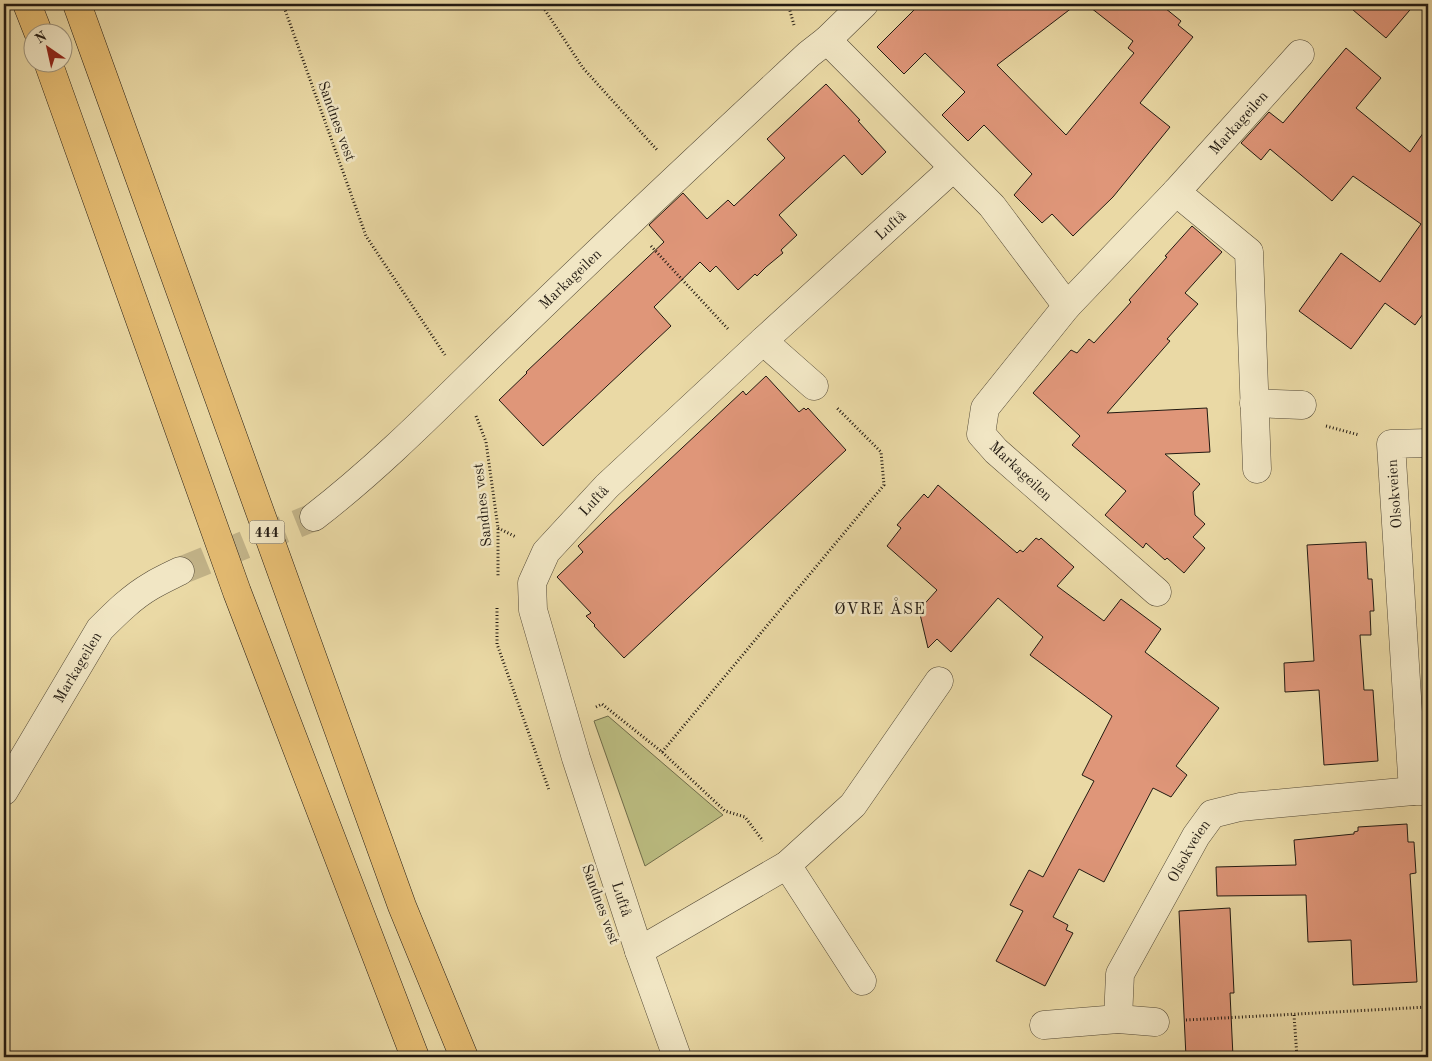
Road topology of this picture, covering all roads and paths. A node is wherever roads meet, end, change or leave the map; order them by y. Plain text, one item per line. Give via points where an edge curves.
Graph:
1 (27, 4) edge
2 (77, 4) edge
3 (283, 4) edge
4 (541, 4) edge
5 (864, 4) edge
6 (34, 22) edge
7 (827, 40) junction
8 (1300, 54) dead end
9 (52, 72) edge
10 (953, 168) junction
11 (680, 172) junction
12 (1176, 192) junction
13 (629, 221) junction
14 (1068, 306) junction
15 (757, 346) junction
16 (463, 381) junction
17 (814, 386) joint
18 (1254, 403) junction
19 (1302, 405) joint
20 (1428, 443) edge
21 (1391, 444) junction
22 (1257, 469) dead end
23 (314, 517) tunnel mouth
24 (180, 571) tunnel mouth
25 (498, 586) dead end
26 (1157, 592) dead end
27 (497, 605) dead end
28 (939, 681) dead end
29 (564, 718) junction
30 (662, 752) junction
31 (4, 791) edge
32 (1421, 791) edge
33 (550, 794) dead end
34 (784, 867) junction
35 (639, 951) junction
36 (862, 981) dead end
37 (1428, 1007) edge
38 (1294, 1014) junction
39 (1118, 1019) junction
40 (1156, 1022) joint
41 (1044, 1025) dead end
42 (415, 1057) edge
43 (464, 1057) edge
44 (677, 1057) edge
45 (1296, 1057) edge

1 - 6 highway
2 - 43 highway, 444 via 402,906
3 - 16 path, Sandnes vest via 366,236
4 - 11 path via 583,68
5 - 7 street, Markageilen
7 - 10 street
7 - 11 street, Markageilen
8 - 12 street, Markageilen
9 - 42 highway via 237,592
10 - 14 street via 992,206
10 - 15 street, Luftå
11 - 13 street, Markageilen
12 - 14 street, Markageilen
12 - 18 street via 1248,252
13 - 15 path via 708,308
13 - 16 street, Markageilen
14 - 26 street, Markageilen via 985,408 981,434
15 - 17 street
15 - 29 street, Luftå via 606,486 546,552 532,583 533,610
16 - 23 street, Markageilen
16 - 25 path, Sandnes vest via 486,442 498,528
17 - 30 path via 881,452 884,485
18 - 19 street
18 - 22 street
19 - 21 path via 1320,424
20 - 21 street, Olsokveien
21 - 32 street, Olsokveien
24 - 31 street, Markageilen via 132,599 100,629
27 - 33 path via 497,644
28 - 34 street via 853,805
29 - 30 path via 602,704
29 - 35 street, Luftå
30 - 34 path via 725,812 746,817
32 - 39 street, Olsokveien via 1240,807 1212,814 1196,836 1120,974
34 - 35 street
34 - 36 street
35 - 44 street, Luftå
37 - 38 path
38 - 40 path
38 - 45 path
39 - 40 street
39 - 41 street

